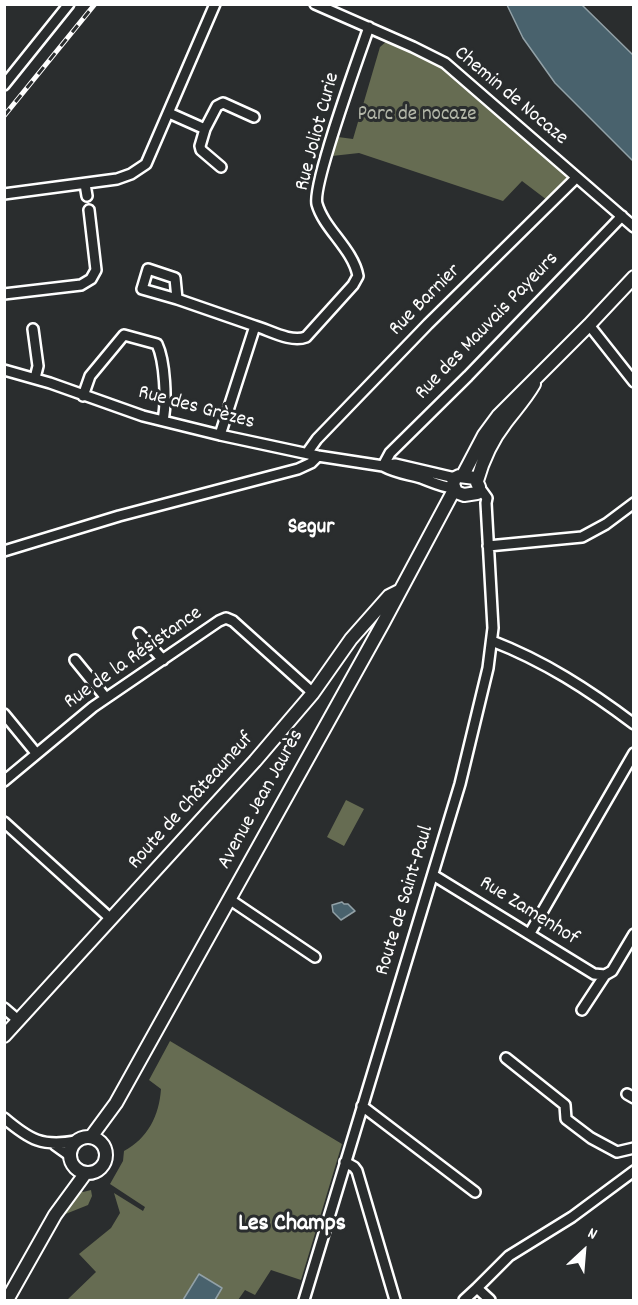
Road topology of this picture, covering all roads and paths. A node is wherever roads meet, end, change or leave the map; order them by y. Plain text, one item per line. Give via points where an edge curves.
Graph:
1 (69, 4) edge
2 (215, 4) edge
3 (315, 4) edge
4 (369, 27) junction
5 (4, 85) edge
6 (169, 113) junction
7 (254, 117) dead end
8 (205, 129) junction
9 (221, 167) dead end
10 (576, 178) junction
11 (85, 184) junction
12 (4, 194) edge
13 (87, 196) dead end
14 (89, 210) dead end
15 (622, 216) junction
16 (633, 226) edge
17 (633, 277) edge
18 (4, 294) edge
19 (177, 299) dead end
20 (589, 325) junction
21 (255, 326) junction
22 (33, 329) dead end
23 (4, 370) edge
24 (35, 378) junction
25 (633, 382) edge
26 (83, 396) junction
27 (162, 420) junction
28 (220, 435) junction
29 (307, 453) junction
30 (318, 456) junction
31 (383, 466) junction
32 (465, 486) junction
33 (633, 503) edge
34 (488, 546) junction
35 (4, 551) edge
36 (401, 590) junction
37 (139, 633) dead end
38 (492, 641) junction
39 (75, 660) dead end
40 (163, 660) junction
41 (313, 693) junction
42 (106, 698) junction
43 (4, 714) edge
44 (633, 724) edge
45 (36, 753) junction
46 (633, 753) edge
47 (4, 781) edge
48 (4, 822) edge
49 (433, 875) junction
50 (229, 899) junction
51 (111, 919) junction
52 (530, 933) junction
53 (633, 934) edge
54 (315, 957) dead end
55 (605, 975) junction
56 (4, 1008) edge
57 (582, 1010) dead end
58 (18, 1020) junction
59 (4, 1035) edge
60 (506, 1058) dead end
61 (362, 1106) junction
62 (4, 1118) edge
63 (76, 1141) junction
64 (96, 1141) junction
65 (55, 1145) junction
66 (633, 1148) edge
67 (345, 1162) junction
68 (76, 1165) junction
69 (633, 1172) edge
70 (475, 1192) dead end
71 (477, 1288) junction
72 (7, 1300) edge
73 (304, 1300) edge
74 (395, 1300) edge
75 (464, 1300) edge
76 (490, 1300) edge

1 - 5 street
2 - 6 street
3 - 4 street, Chemin de Nocaze
4 - 10 street, Chemin de Nocaze via 445,63
4 - 21 street, Rue Joliot Curie via 316,195 318,207 355,263 358,276 306,337 292,338
6 - 8 street
6 - 11 street via 146,164 117,179
7 - 8 street via 223,103 217,106
8 - 9 street via 201,150
10 - 15 street, Chemin de Nocaze
10 - 29 street, Rue Barnier via 428,324 316,439
11 - 12 street
11 - 13 street
14 - 18 street via 96,270 91,279 81,285
15 - 16 street, Chemin de Nocaze
15 - 31 street, Rue des Mauvais Payeurs via 390,453
17 - 20 main road, Avenue Jean Jaurès
19 - 21 street
20 - 25 street
20 - 32 main road, Avenue Jean Jaurès via 537,377
21 - 28 street
22 - 24 street via 38,366
23 - 24 street, Rue des Grèzes
24 - 26 street, Rue des Grèzes
26 - 27 street, Rue des Grèzes
26 - 27 street via 90,376 124,335 157,344 162,353
27 - 28 street, Rue des Grèzes
28 - 29 street, Rue des Grèzes
29 - 30 street, Rue des Grèzes
30 - 31 street, Rue des Grèzes
30 - 35 street via 298,469
31 - 32 street, Rue des Grèzes via 395,464
32 - 34 street, Route de Saint-Paul via 486,503
32 - 36 main road, Avenue Jean Jaurès via 442,516
33 - 34 street via 582,537
34 - 38 street, Route de Saint-Paul
36 - 41 main road, Route de Châteauneuf via 390,596 351,639
36 - 50 main road, Avenue Jean Jaurès
37 - 40 street
38 - 44 street via 529,656 591,691
38 - 49 street, Route de Saint-Paul via 460,784
39 - 42 street
40 - 41 street, Rue de la Résistance via 226,618
40 - 42 street, Rue de la Résistance
41 - 51 main road, Route de Châteauneuf
42 - 45 street, Rue de la Résistance
43 - 45 street
45 - 47 street, Rue de la Résistance
46 - 52 street
48 - 51 street
49 - 52 street, Rue Zamenhof
49 - 61 street, Route de Saint-Paul
50 - 54 street
50 - 64 main road, Avenue Jean Jaurès
51 - 58 main road, Route de Châteauneuf
52 - 55 street, Rue Zamenhof via 594,974
53 - 55 street via 612,971
55 - 57 street
56 - 58 street
58 - 59 main road, Route de Châteauneuf
60 - 66 street via 565,1106 566,1119 591,1138 617,1152
61 - 67 street, Route de Saint-Paul
61 - 70 street
62 - 65 street via 20,1132
63 - 64 main road
63 - 65 street
63 - 68 main road via 72,1146
64 - 68 main road via 106,1152 104,1164 96,1172
65 - 68 street
67 - 73 street, Route de Saint-Paul
67 - 74 street via 357,1171
68 - 72 main road via 55,1215
69 - 71 street via 572,1217 509,1256
71 - 75 street
71 - 76 street

